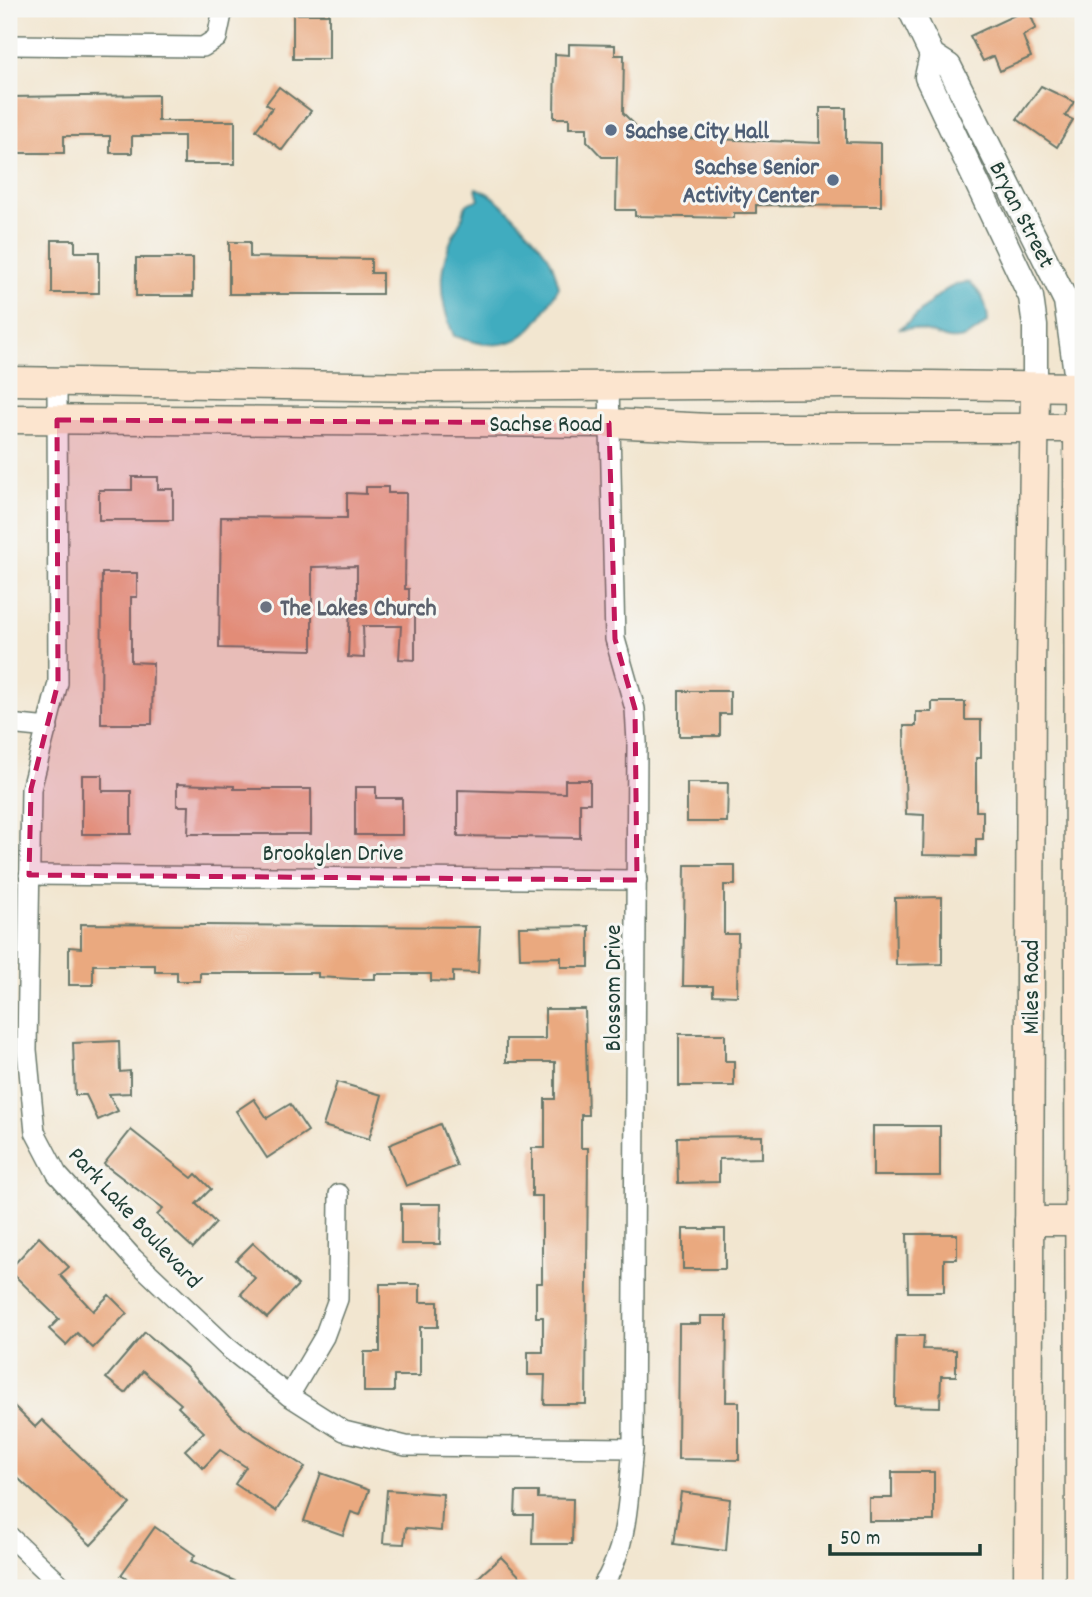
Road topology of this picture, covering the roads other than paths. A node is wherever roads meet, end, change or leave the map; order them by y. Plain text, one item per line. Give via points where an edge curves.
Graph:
1 (223, 9) edge
2 (910, 9) edge
3 (9, 45) edge
4 (932, 55) junction
5 (9, 381) edge
6 (57, 382) junction
7 (609, 386) junction
8 (1035, 387) junction
9 (1081, 387) edge
10 (9, 419) edge
11 (57, 419) junction
12 (609, 423) junction
13 (1034, 426) junction
14 (1080, 428) edge
15 (9, 724) edge
16 (48, 728) junction
17 (29, 875) junction
18 (637, 880) junction
19 (339, 1194) dead end
20 (1029, 1221) junction
21 (1080, 1221) junction
22 (289, 1396) junction
23 (633, 1448) junction
24 (9, 1536) edge
25 (1082, 1540) edge
26 (64, 1588) edge
27 (601, 1588) edge
28 (1028, 1588) edge
29 (1080, 1588) edge

1 - 3 street via 217,38 204,47
2 - 4 street, Bryan Street
4 - 8 street, Bryan Street via 927,77 1031,298
4 - 9 street, Bryan Street via 949,66 1066,301
5 - 6 main road, Sachse Road
6 - 7 main road, Sachse Road
6 - 11 street, Park Lake Boulevard
7 - 8 main road, Sachse Road
7 - 12 street, Blossom Drive
8 - 9 main road, Sachse Road
8 - 13 main road, Miles Road
9 - 14 main road, Miles Road
10 - 11 main road, Sachse Road
11 - 12 main road, Sachse Road
11 - 16 street, Park Lake Boulevard via 58,683
12 - 13 main road, Sachse Road via 709,428
12 - 18 street, Blossom Drive via 615,639 635,709
13 - 14 main road, Sachse Road
13 - 20 main road, Miles Road
14 - 21 main road, Miles Road
15 - 16 street
16 - 17 street, Park Lake Boulevard via 31,789
17 - 18 street, Brookglen Drive
17 - 22 street, Park Lake Boulevard via 27,1050 35,1132 57,1174 133,1258 227,1347
18 - 23 street, Blossom Drive
19 - 22 street via 338,1299 324,1338
20 - 21 main road
20 - 28 main road, Miles Road
21 - 25 main road, Miles Road
22 - 23 street, Park Lake Boulevard via 344,1431 406,1446
23 - 27 street, Blossom Drive via 623,1538
24 - 26 street
25 - 29 main road, Miles Road

